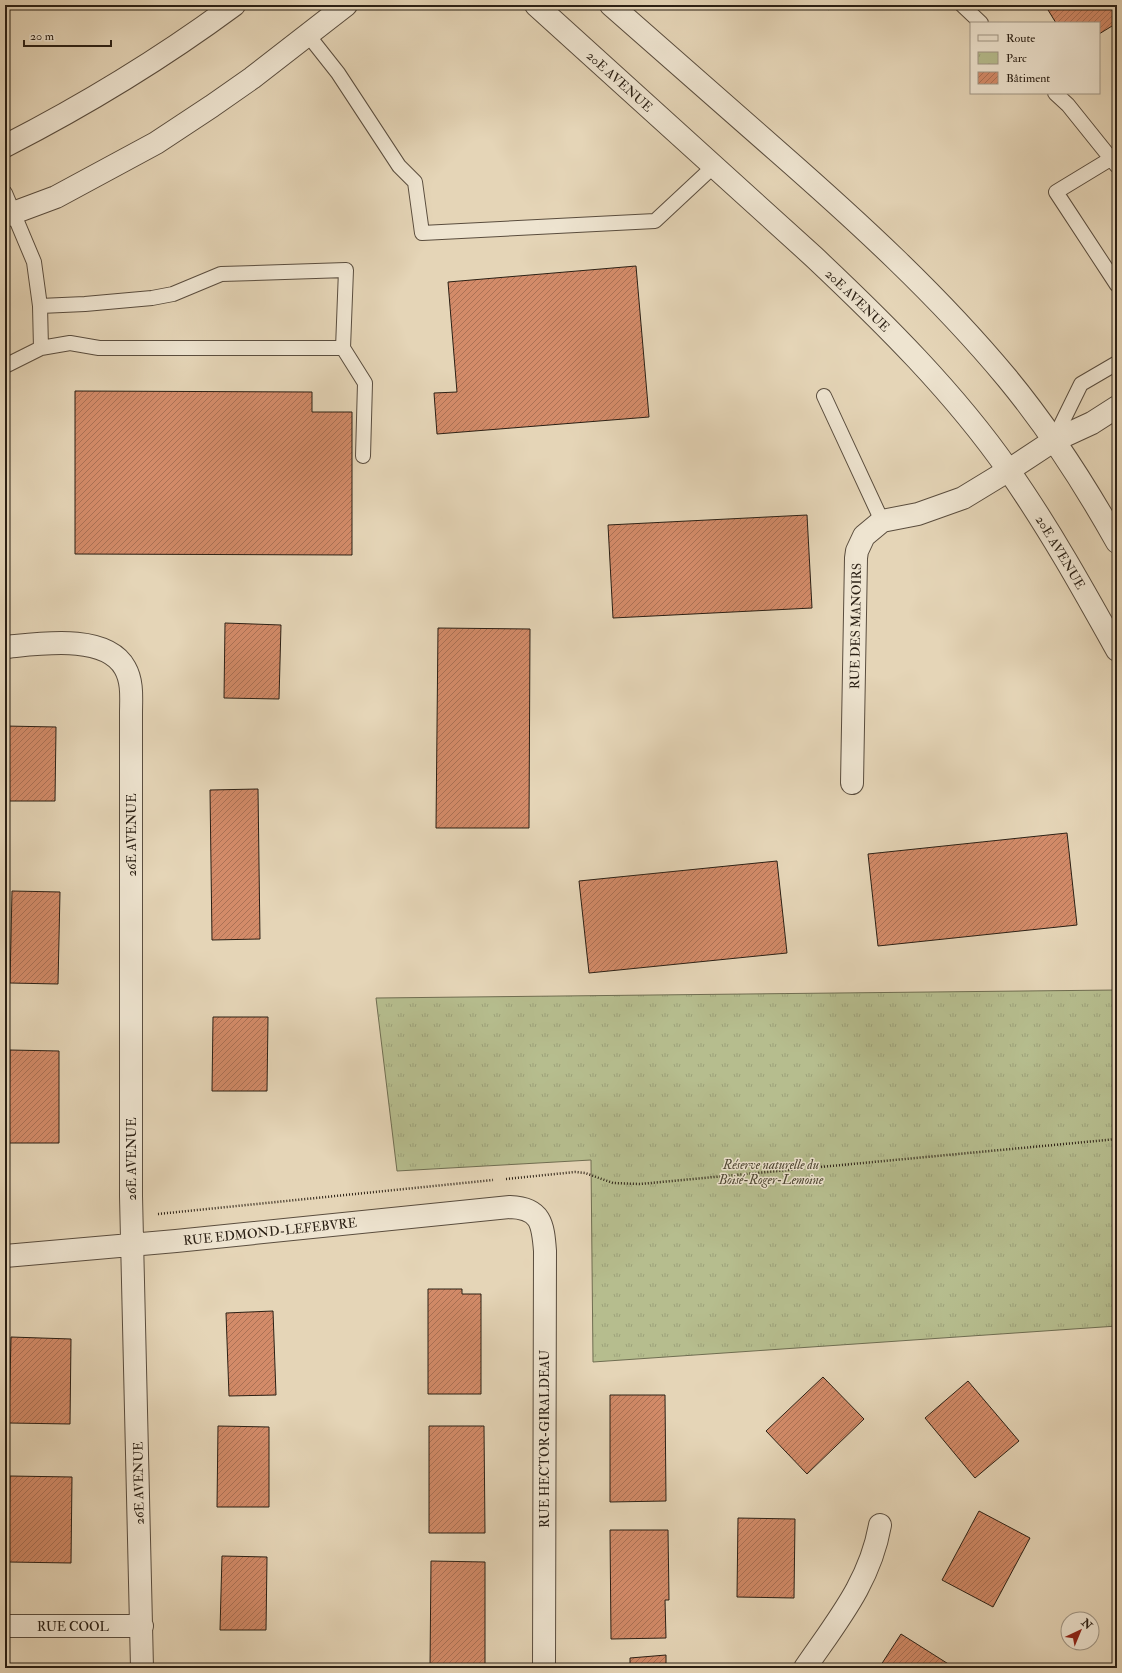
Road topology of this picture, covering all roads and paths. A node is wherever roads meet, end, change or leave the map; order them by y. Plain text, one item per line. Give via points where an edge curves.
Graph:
1 (234, 5) edge
2 (346, 5) edge
3 (536, 5) edge
4 (611, 5) edge
5 (962, 5) edge
6 (980, 22) edge
7 (308, 35) junction
8 (1056, 94) edge
9 (5, 146) edge
10 (1114, 162) edge
11 (714, 166) junction
12 (5, 194) edge
13 (10, 214) edge
14 (1117, 285) edge
15 (40, 306) junction
16 (41, 348) junction
17 (343, 348) junction
18 (1117, 363) edge
19 (5, 366) edge
20 (824, 396) dead end
21 (1117, 407) edge
22 (1053, 440) junction
23 (363, 456) dead end
24 (1009, 470) junction
25 (882, 521) junction
26 (1117, 542) edge
27 (5, 647) edge
28 (1117, 650) edge
29 (852, 783) dead end
30 (1117, 1139) edge
31 (534, 1213) joint
32 (161, 1214) dead end
33 (132, 1245) junction
34 (5, 1256) edge
35 (880, 1525) dead end
36 (5, 1626) edge
37 (142, 1626) junction
38 (142, 1668) edge
39 (544, 1668) edge
40 (805, 1668) edge

1 - 9 street via 144,68 67,114
2 - 7 street
3 - 11 street, 20E AVENUE
4 - 22 street via 875,239 955,320 1006,378
5 - 6 lane
7 - 11 lane via 338,73 399,166 415,182 422,233 655,221
7 - 13 street via 212,106 156,143 56,197
8 - 10 lane
10 - 14 lane via 1056,192
11 - 24 street, 20E AVENUE via 884,324 946,392
12 - 13 lane
13 - 15 lane via 34,262
15 - 16 lane
15 - 17 lane via 152,298 173,294 221,274 346,270
16 - 17 lane via 70,343 99,348
16 - 19 lane
17 - 23 lane via 365,383
18 - 22 lane via 1081,384
20 - 25 lane
21 - 22 street, RUE DES MANOIRS
22 - 24 street, RUE DES MANOIRS
22 - 26 street via 1078,476
24 - 25 street, RUE DES MANOIRS via 963,498 918,514
24 - 28 street, 20E AVENUE via 1047,527
25 - 29 street, RUE DES MANOIRS via 864,536 856,558
27 - 33 street, 26E AVENUE via 39,644 90,646 114,656 125,668 129,679
30 - 32 path via 640,1184 613,1183 575,1172
31 - 33 street, RUE EDMOND-LEFEBVRE via 523,1207 510,1207
31 - 39 street, RUE HECTOR-GIRALDEAU via 542,1229 545,1251
33 - 34 street, RUE EDMOND-LEFEBVRE
33 - 37 street, 26E AVENUE
35 - 40 street via 872,1558 858,1588
36 - 37 street, RUE COOL
37 - 38 street, 26E AVENUE

